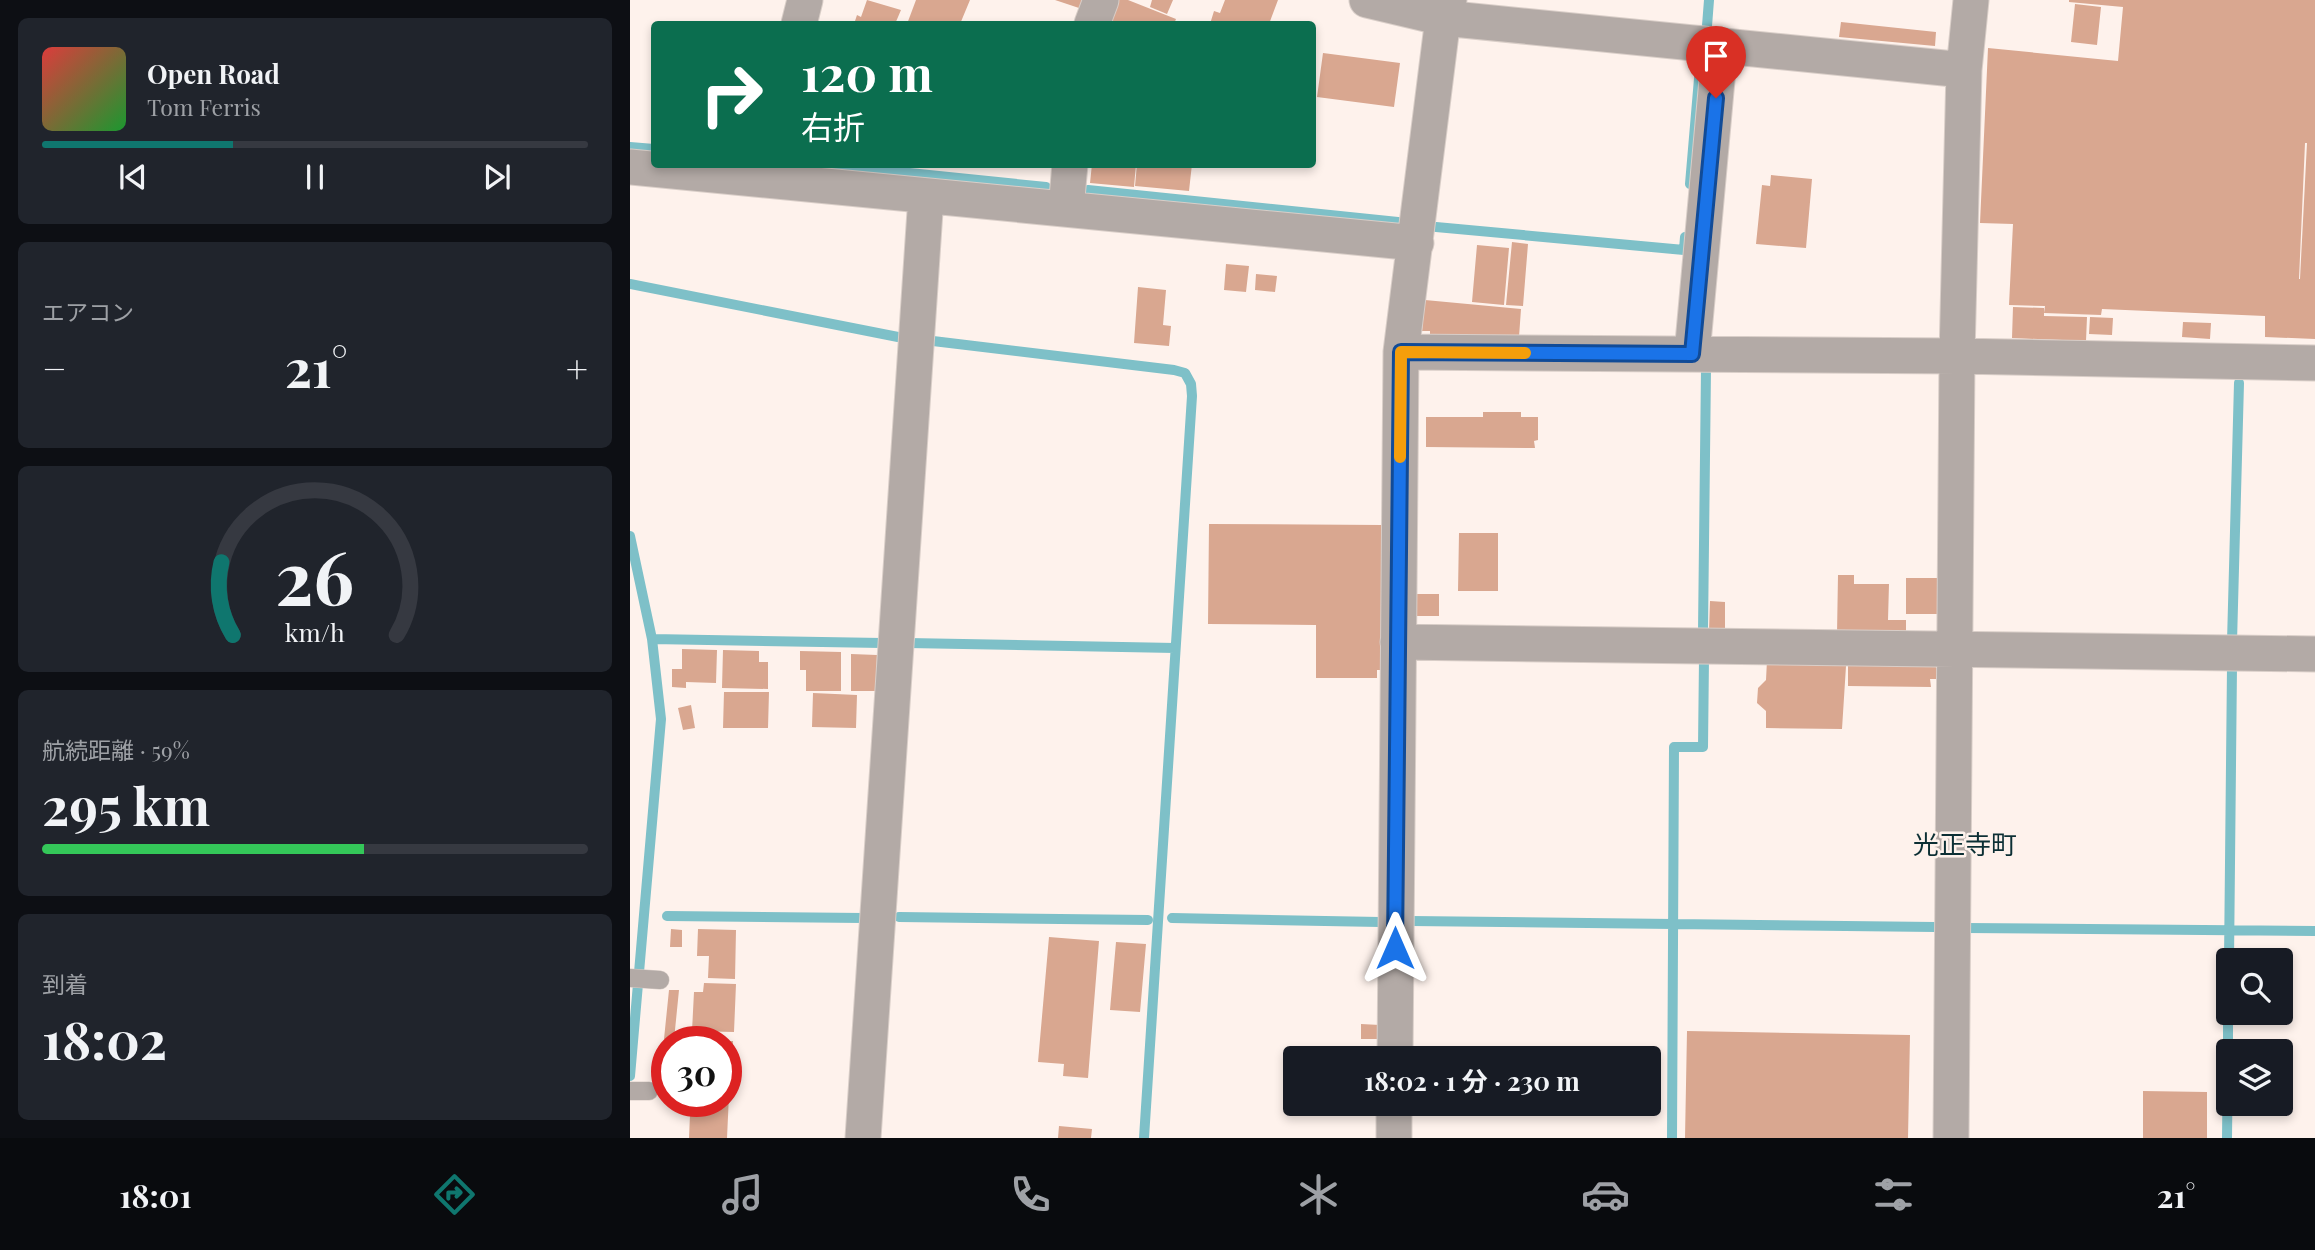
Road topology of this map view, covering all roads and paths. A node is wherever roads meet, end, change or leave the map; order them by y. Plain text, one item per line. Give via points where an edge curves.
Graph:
1 (805, 0) edge
2 (1101, 0) edge
3 (1367, 0) edge
4 (1971, 0) edge
5 (1446, 9) edge
6 (800, 21) edge
7 (1093, 21) edge
8 (1720, 47) junction
9 (1964, 70) junction
10 (630, 167) edge
11 (651, 168) edge
12 (657, 168) edge
13 (1070, 168) edge
14 (763, 172) edge
15 (926, 196) junction
16 (1066, 209) junction
17 (1416, 243) junction
18 (1401, 352) junction
19 (1692, 354) junction
20 (1957, 356) junction
21 (2315, 363) edge
22 (1398, 642) junction
23 (1956, 649) junction
24 (2315, 654) edge
25 (630, 978) edge
26 (660, 980) dead end
27 (1395, 1046) edge
28 (630, 1091) edge
29 (649, 1091) dead end
30 (1394, 1116) edge
31 (863, 1138) edge
32 (1394, 1138) edge
33 (1951, 1138) edge

1 - 6 street
2 - 7 street
3 - 5 street
4 - 9 street
5 - 8 street
5 - 17 street
8 - 9 street
8 - 19 street
9 - 20 street
10 - 11 street
12 - 14 street
13 - 16 street
14 - 15 street
15 - 16 street
15 - 31 street
16 - 17 street
17 - 18 street
18 - 19 street
18 - 22 street
19 - 20 street
20 - 21 street
20 - 23 street
22 - 23 street
22 - 27 street
23 - 24 street
23 - 33 street
25 - 26 lane
28 - 29 lane
30 - 32 street

